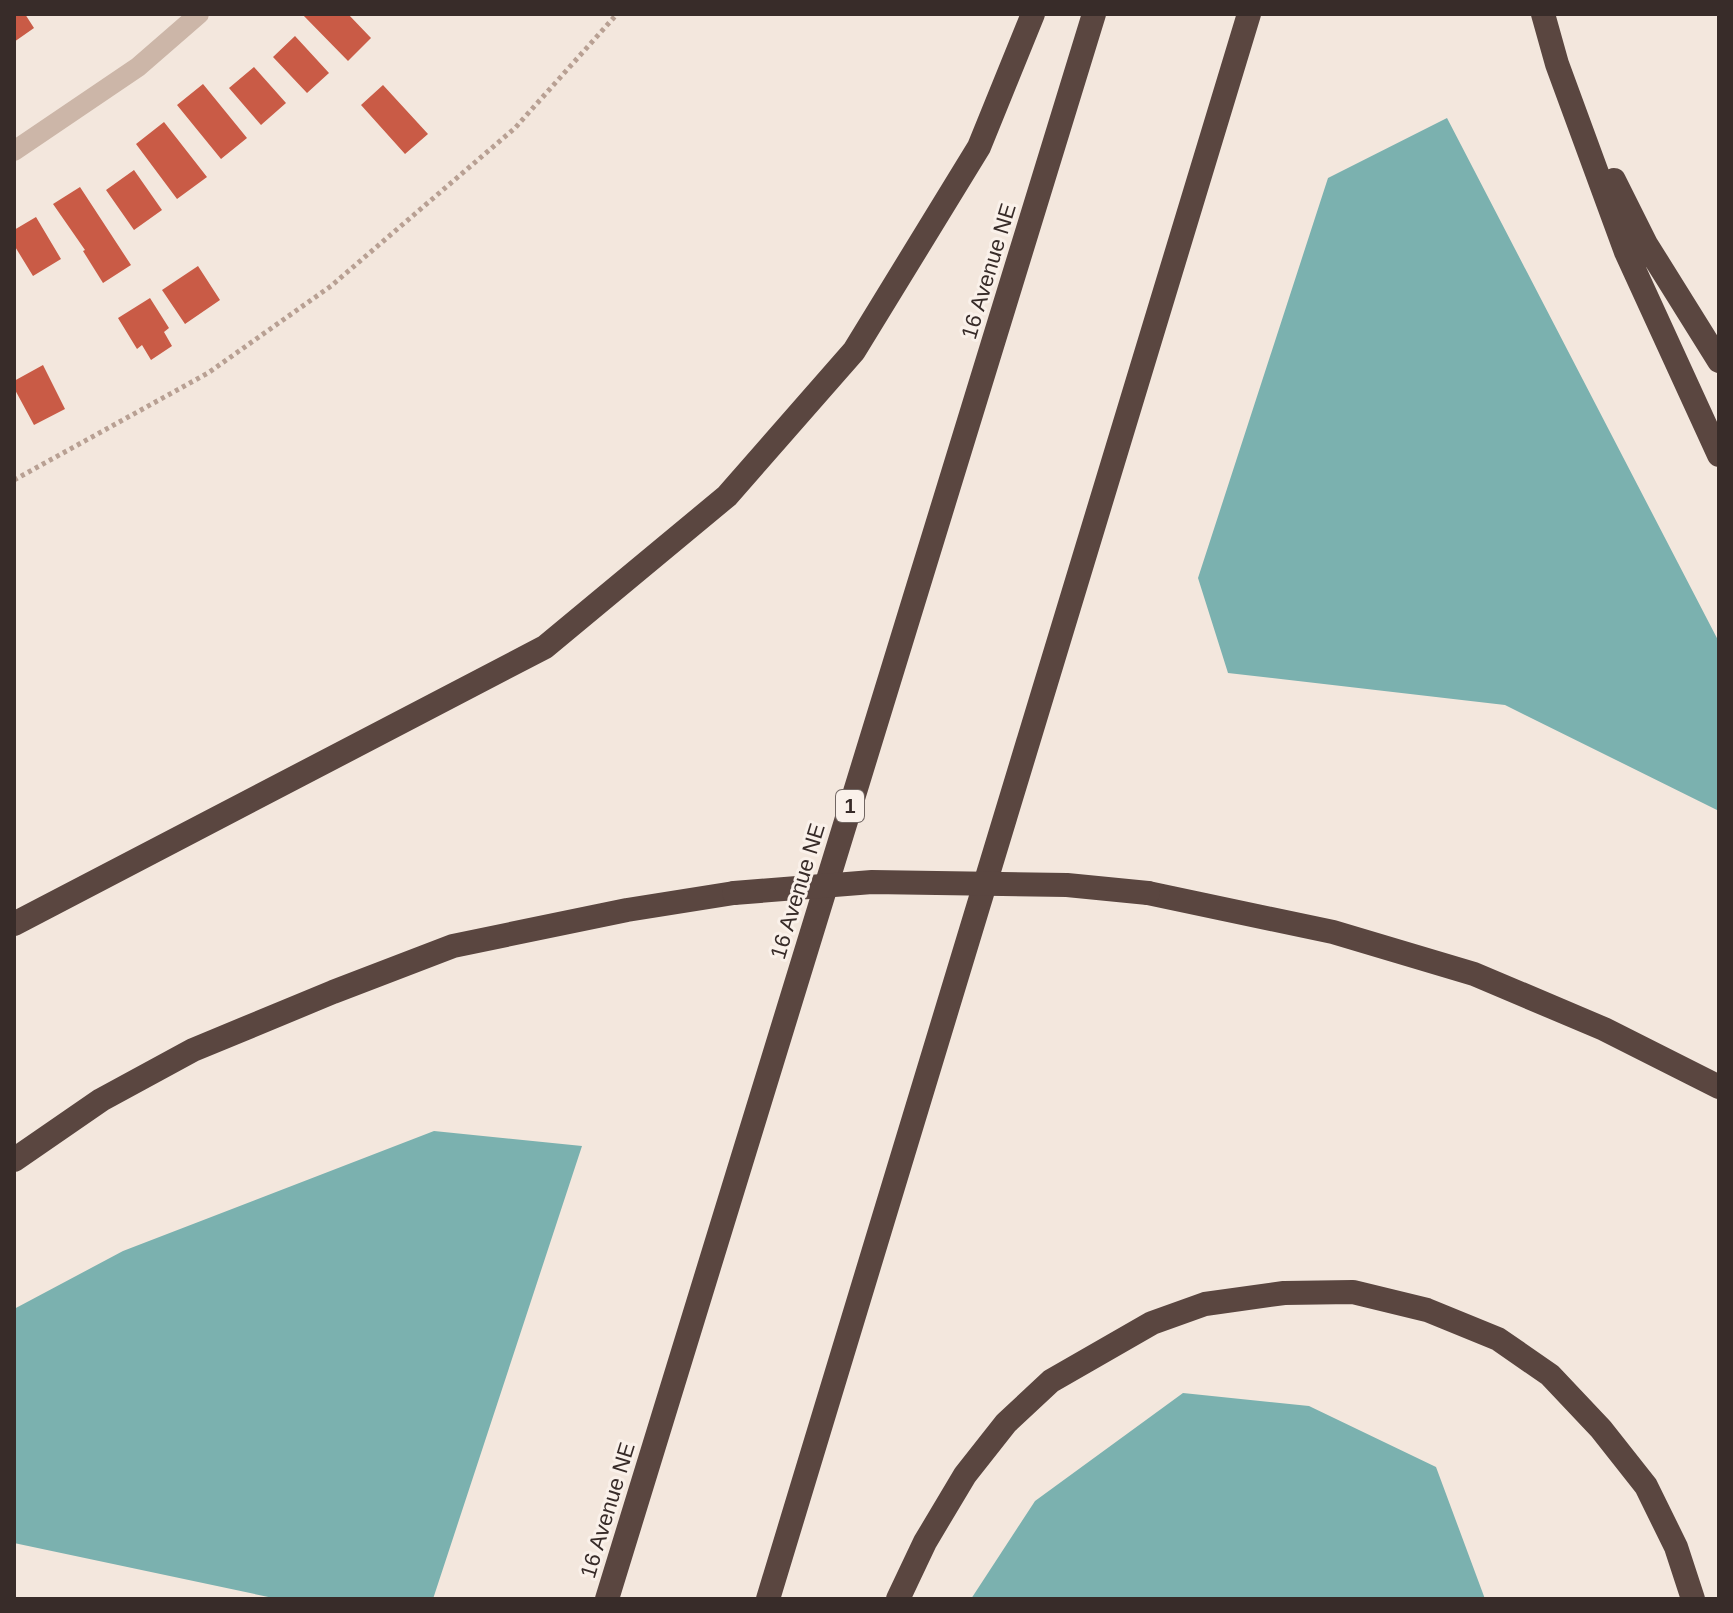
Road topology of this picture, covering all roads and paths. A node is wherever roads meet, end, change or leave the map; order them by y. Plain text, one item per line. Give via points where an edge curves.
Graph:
1 (199, 14) edge
2 (617, 14) edge
3 (1033, 14) edge
4 (1094, 14) edge
5 (1249, 14) edge
6 (1543, 14) edge
7 (1557, 64) junction
8 (14, 151) edge
9 (1719, 361) edge
10 (1719, 455) edge
11 (14, 480) edge
12 (14, 924) edge
13 (1719, 1087) edge
14 (14, 1160) edge
15 (607, 1599) edge
16 (768, 1599) edge
17 (898, 1599) edge
18 (1693, 1599) edge

1 - 8 street via 138,67
2 - 11 path via 515,128 331,286 208,373
3 - 12 highway via 979,147 854,351 727,496 545,647
4 - 15 highway, 16 Avenue NE / 1
5 - 16 highway
6 - 7 highway
7 - 9 highway via 1646,244
7 - 10 highway via 1626,252
13 - 14 highway, bridge via 1604,1029 1474,974 1333,932 1148,893 1067,885 872,882 734,893 453,946 193,1050 101,1100
17 - 18 highway via 965,1475 1006,1423 1051,1381 1152,1323 1205,1304 1284,1293 1353,1292 1427,1310 1498,1339 1550,1375 1646,1486 1676,1547

